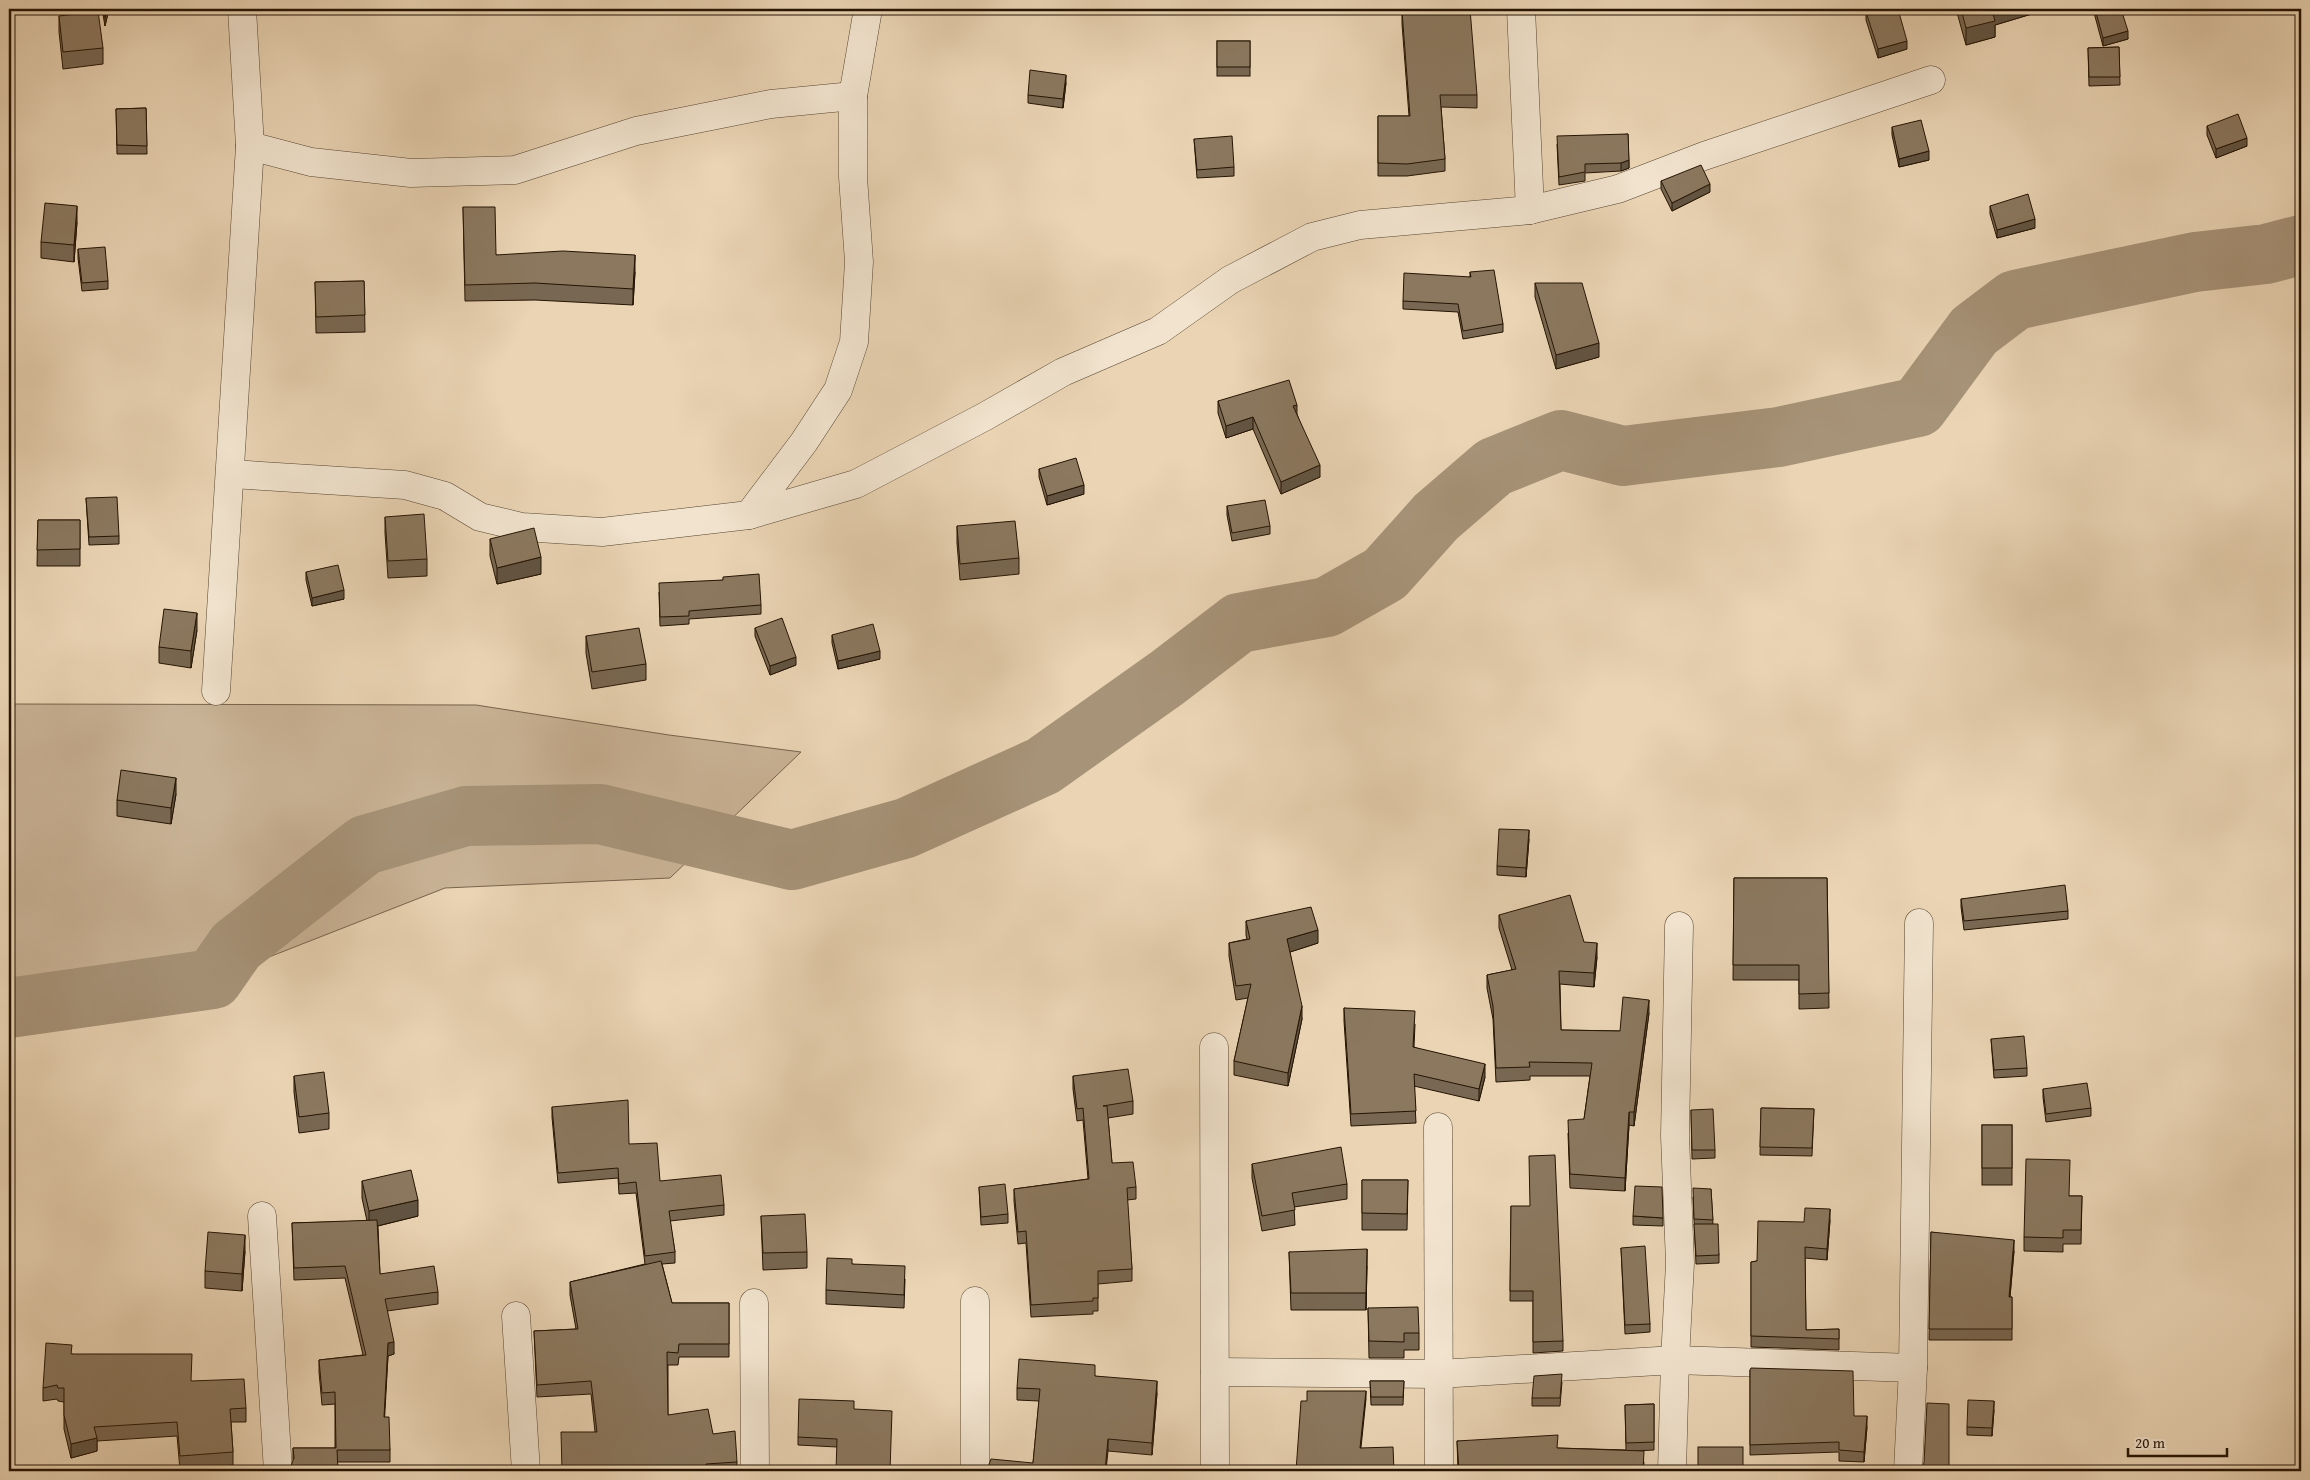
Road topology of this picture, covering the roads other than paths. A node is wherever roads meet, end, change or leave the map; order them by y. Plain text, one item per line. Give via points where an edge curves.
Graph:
1 (242, 9) edge
2 (868, 9) edge
3 (1521, 9) edge
4 (1931, 80) dead end
5 (853, 96) junction
6 (250, 146) junction
7 (1530, 210) junction
8 (231, 474) junction
9 (749, 515) junction
10 (216, 691) dead end
11 (1920, 923) dead end
12 (1679, 926) dead end
13 (1214, 1048) dead end
14 (1438, 1127) dead end
15 (262, 1216) dead end
16 (975, 1301) dead end
17 (754, 1303) dead end
18 (516, 1316) dead end
19 (1675, 1360) junction
20 (1913, 1368) junction
21 (1215, 1372) junction
22 (1439, 1374) junction
23 (278, 1471) edge
24 (526, 1471) edge
25 (755, 1471) edge
26 (975, 1471) edge
27 (1215, 1471) edge
28 (1439, 1471) edge
29 (1672, 1471) edge
30 (1908, 1471) edge

1 - 6 street
2 - 5 street
3 - 7 street
4 - 7 street via 1704,156 1618,189
5 - 6 street via 771,104 636,131 515,170 410,174 311,162
5 - 9 street via 853,177 859,262 854,342 838,390
6 - 8 street
7 - 9 street via 1360,225 1312,237 1230,280 1158,331 1063,372 856,484
8 - 9 street via 405,485 445,496 480,518 522,527 602,532
8 - 10 street
11 - 20 street
12 - 19 street via 1675,1136 1680,1263
13 - 21 street
14 - 22 street
15 - 23 street
16 - 26 street
17 - 25 street
18 - 24 street
19 - 20 street
19 - 22 street
19 - 29 street
20 - 30 street
21 - 22 street
21 - 27 street
22 - 28 street

